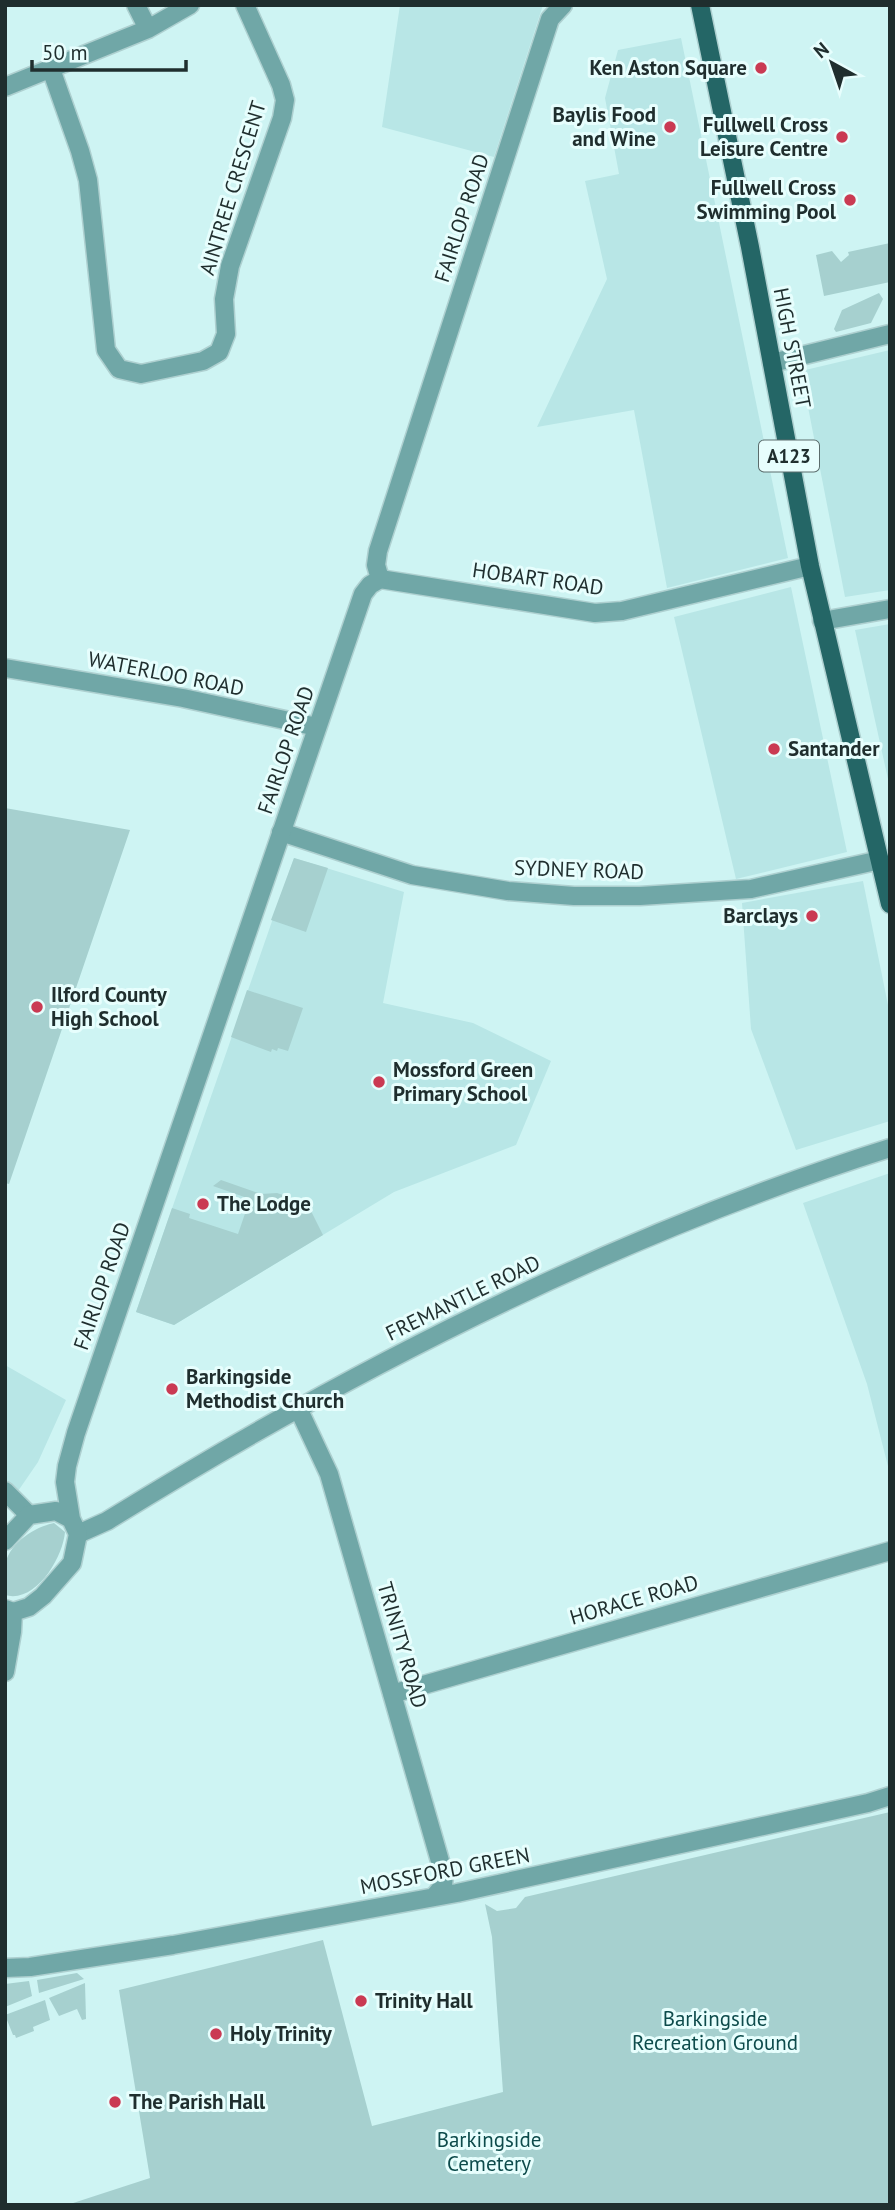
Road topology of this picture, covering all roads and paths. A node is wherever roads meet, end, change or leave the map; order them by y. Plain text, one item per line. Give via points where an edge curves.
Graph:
1 (136, 5) edge
2 (190, 5) edge
3 (245, 5) edge
4 (563, 5) edge
5 (700, 5) edge
6 (148, 29) junction
7 (51, 69) junction
8 (5, 87) edge
9 (890, 334) edge
10 (772, 362) junction
11 (810, 566) junction
12 (380, 579) junction
13 (890, 609) edge
14 (822, 621) junction
15 (5, 668) edge
16 (317, 727) junction
17 (281, 832) junction
18 (880, 860) junction
19 (887, 878) edge
20 (890, 904) edge
21 (890, 1148) edge
22 (298, 1408) junction
23 (5, 1491) edge
24 (29, 1516) junction
25 (75, 1527) junction
26 (5, 1541) edge
27 (890, 1551) edge
28 (9, 1611) edge
29 (5, 1672) edge
30 (391, 1694) junction
31 (890, 1796) edge
32 (434, 1897) junction
33 (5, 1968) edge

1 - 6 street
2 - 6 street
3 - 7 street, AINTREE CRESCENT via 285,100 230,266 224,299 226,334 219,352 204,361 141,374 119,369 106,350 88,180
4 - 12 street, FAIRLOP ROAD via 551,19 378,551
5 - 10 main road, HIGH STREET / A123
6 - 7 street
7 - 8 street
9 - 10 street
10 - 11 main road, HIGH STREET / A123
11 - 12 street, HOBART ROAD via 622,611 595,612
11 - 14 main road, HIGH STREET / A123
12 - 16 street, FAIRLOP ROAD via 363,594
13 - 14 street
14 - 18 main road, HIGH STREET / A123
15 - 16 street, WATERLOO ROAD via 183,698
16 - 17 street, FAIRLOP ROAD
17 - 18 street, SYDNEY ROAD via 412,875 508,891 574,896 751,889
17 - 25 street, FAIRLOP ROAD via 66,1466
18 - 19 main road, HIGH STREET / A123
19 - 20 main road, HIGH STREET / A123
21 - 22 street, FREMANTLE ROAD via 803,1175 553,1279
22 - 25 street, FREMANTLE ROAD via 107,1521
22 - 30 street, TRINITY ROAD via 329,1474
23 - 24 street
24 - 25 street via 56,1511
24 - 26 street
25 - 28 street via 72,1563 29,1607
27 - 30 street, HORACE ROAD
28 - 29 street via 12,1632
30 - 32 street, TRINITY ROAD via 444,1875 443,1886
31 - 32 street, MOSSFORD GREEN
32 - 33 street, MOSSFORD GREEN via 173,1945

